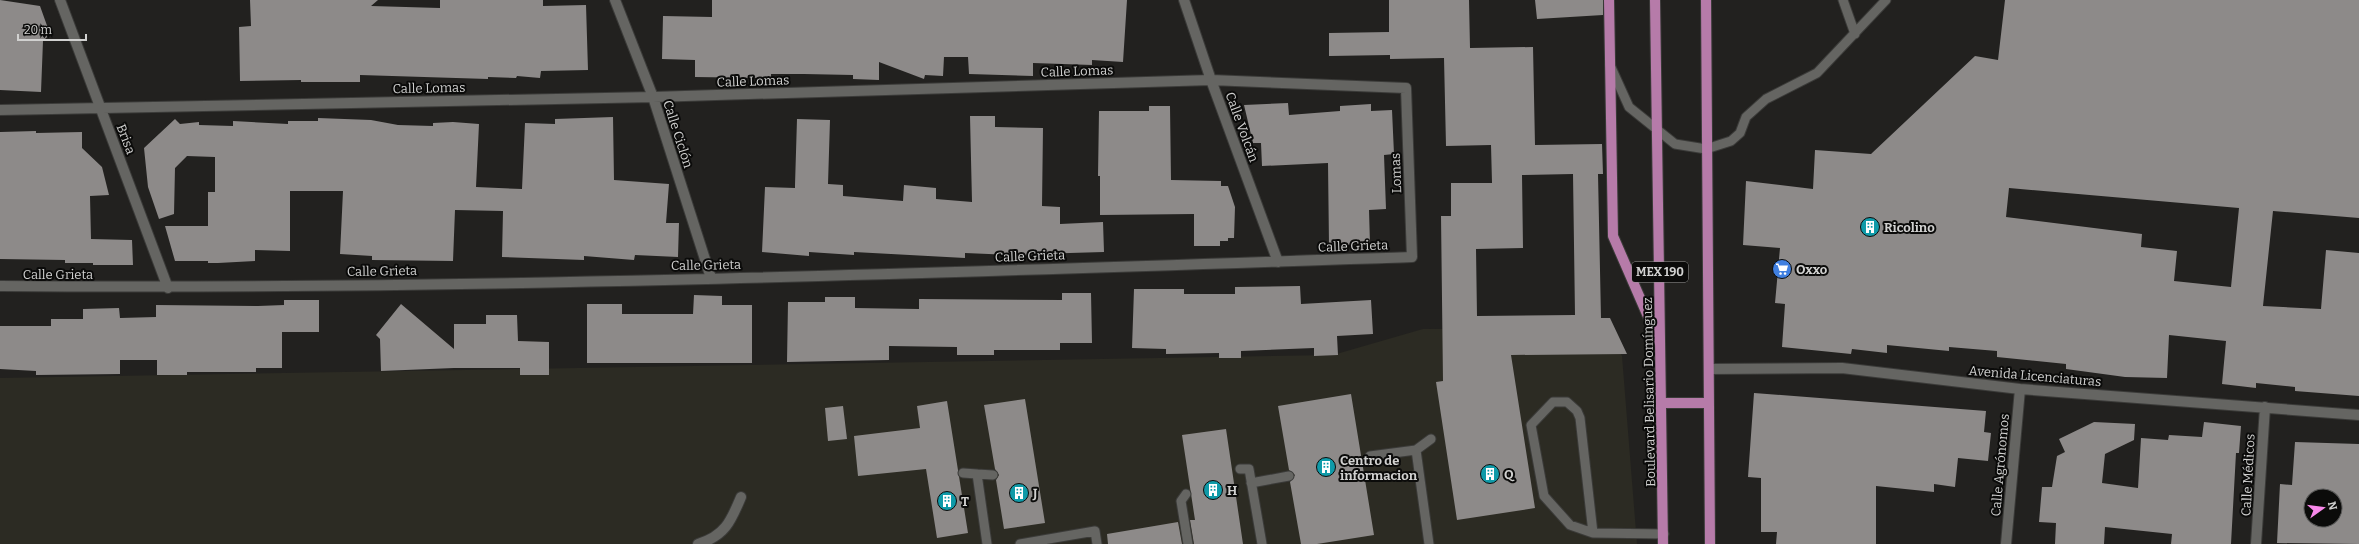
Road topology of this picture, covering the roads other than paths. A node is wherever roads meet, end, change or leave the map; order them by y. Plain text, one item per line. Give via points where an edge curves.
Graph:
1 (60, 0) edge
2 (615, 0) edge
3 (1184, 0) edge
4 (1609, 0) edge
5 (1655, 0) edge
6 (1706, 0) edge
7 (1843, 0) edge
8 (1886, 0) edge
9 (1855, 34) junction
10 (1610, 64) junction
11 (1211, 80) junction
12 (1406, 88) joint
13 (653, 97) junction
14 (100, 108) junction
15 (0, 110) edge
16 (1657, 130) junction
17 (1706, 149) junction
18 (1412, 257) joint
19 (1278, 262) junction
20 (711, 278) junction
21 (0, 286) edge
22 (168, 288) junction
23 (1662, 349) junction
24 (1709, 369) junction
25 (2020, 389) junction
26 (1662, 403) junction
27 (1708, 403) junction
28 (2265, 407) junction
29 (2359, 415) edge
30 (1431, 439) dead end
31 (1416, 450) junction
32 (1370, 456) dead end
33 (1240, 470) dead end
34 (963, 473) dead end
35 (977, 474) junction
36 (993, 475) dead end
37 (1290, 476) dead end
38 (1251, 483) junction
39 (1186, 494) dead end
40 (741, 497) dead end
41 (1593, 533) junction
42 (1664, 539) edge
43 (714, 542) edge
44 (698, 544) edge
45 (987, 544) edge
46 (1020, 544) edge
47 (1097, 544) edge
48 (1188, 544) edge
49 (1262, 544) edge
50 (1429, 544) edge
51 (1710, 544) edge
52 (2006, 544) edge
53 (2256, 544) edge

1 - 14 street, Brisa
2 - 13 street, Calle Ciclón
3 - 11 street, Calle Volcán
4 - 10 main road
5 - 16 main road, Boulevard Belisario Domínguez / MEX 190
6 - 17 main road
7 - 9 lane
8 - 9 lane
9 - 17 lane via 1817,72 1766,99 1746,117 1740,133 1731,141
10 - 16 lane via 1630,107
10 - 23 main road via 1613,236
11 - 12 street, Calle Lomas
11 - 13 street, Calle Lomas
11 - 19 street, Calle Volcán
12 - 18 street, Lomas
13 - 14 street, Calle Lomas
13 - 20 street, Calle Ciclón
14 - 15 street, Calle Lomas
14 - 22 street, Brisa
16 - 17 lane via 1675,144
16 - 23 main road, Boulevard Belisario Domínguez / MEX 190
17 - 24 main road
18 - 19 street, Calle Grieta
19 - 20 street, Calle Grieta
20 - 22 street, Calle Grieta
21 - 22 street, Calle Grieta
23 - 26 main road, Boulevard Belisario Domínguez / MEX 190
24 - 25 street, Avenida Licenciaturas via 1842,368
24 - 27 main road
25 - 28 street, Avenida Licenciaturas
25 - 52 street, Calle Agrónomos
26 - 27 main road
26 - 42 main road, Boulevard Belisario Domínguez / MEX 190
27 - 51 main road
28 - 29 street, Avenida Licenciaturas
28 - 53 street, Calle Médicos
30 - 31 lane
31 - 32 lane
31 - 50 lane
33 - 38 lane via 1249,469
34 - 35 lane
35 - 36 lane
35 - 45 lane
37 - 38 lane
38 - 49 lane
39 - 48 lane via 1181,501
40 - 43 street via 731,522
41 - 41 lane via 1580,418 1573,406 1567,402 1553,402 1531,426 1544,496 1570,525
41 - 42 lane
43 - 44 street
46 - 47 lane via 1095,531

